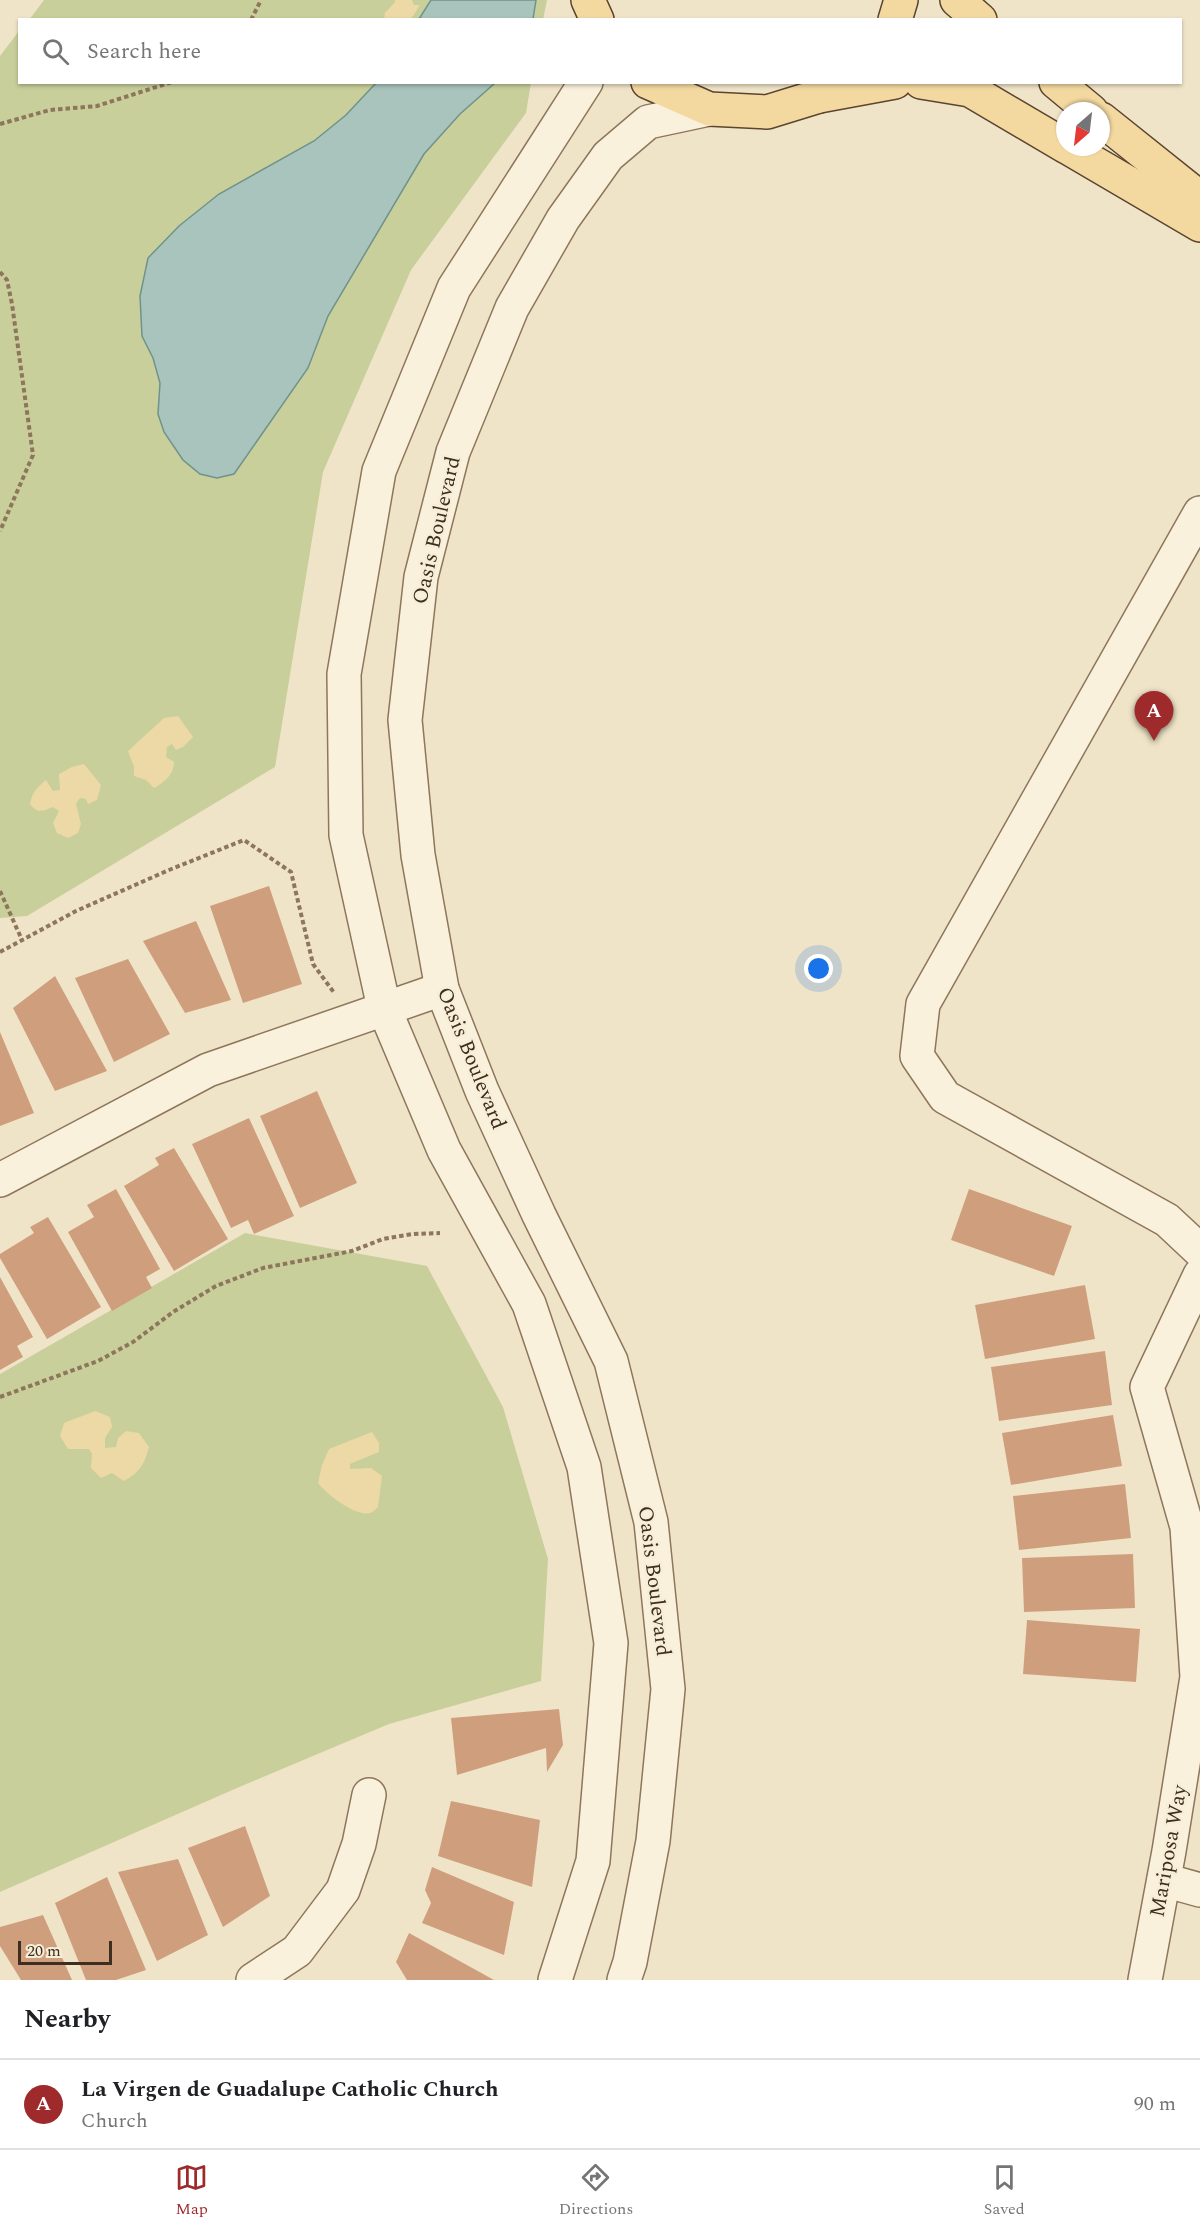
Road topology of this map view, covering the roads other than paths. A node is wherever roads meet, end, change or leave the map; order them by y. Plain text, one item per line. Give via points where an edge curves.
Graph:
1 (588, 0) edge
2 (901, 0) edge
3 (957, 0) edge
4 (596, 18) edge
5 (896, 18) edge
6 (978, 18) edge
7 (585, 84) edge
8 (652, 84) edge
9 (876, 84) edge
10 (933, 84) edge
11 (1058, 84) edge
12 (828, 89) edge
13 (1081, 102) edge
14 (709, 110) junction
15 (1110, 126) edge
16 (1056, 140) edge
17 (1083, 156) edge
18 (1200, 198) edge
19 (1200, 225) edge
20 (1200, 513) edge
21 (442, 989) junction
22 (384, 1008) junction
23 (0, 1180) edge
24 (1200, 1251) edge
25 (1200, 1275) edge
26 (1193, 1527) edge
27 (369, 1795) dead end
28 (1164, 1880) junction
29 (1200, 1890) edge
30 (254, 1980) edge
31 (555, 1980) edge
32 (624, 1980) edge
33 (1145, 1980) edge

1 - 4 main road
2 - 5 main road
3 - 6 main road
7 - 22 street via 454,288 379,471 344,674 346,835
8 - 14 main road, Oasis Boulevard
9 - 12 main road, Oasis Boulevard
10 - 16 main road via 970,90
11 - 13 main road
12 - 14 main road, Oasis Boulevard via 767,112
14 - 21 street, Oasis Boulevard via 648,122 608,156 563,219 512,308 453,452 421,577 405,720 418,855
15 - 18 main road
17 - 19 main road
20 - 24 street via 923,1004 917,1056 945,1097 1167,1220
21 - 22 street
21 - 32 street, Oasis Boulevard via 487,1101 611,1361 651,1522 668,1689 653,1841
22 - 23 street via 208,1070
22 - 31 street via 444,1150 529,1304 584,1467 611,1643 594,1861
25 - 26 street, Mariposa Way via 1148,1387
26 - 28 street, Mariposa Way via 1197,1677
27 - 30 street via 359,1844 343,1890 297,1952
28 - 29 street
28 - 33 street, Mariposa Way

